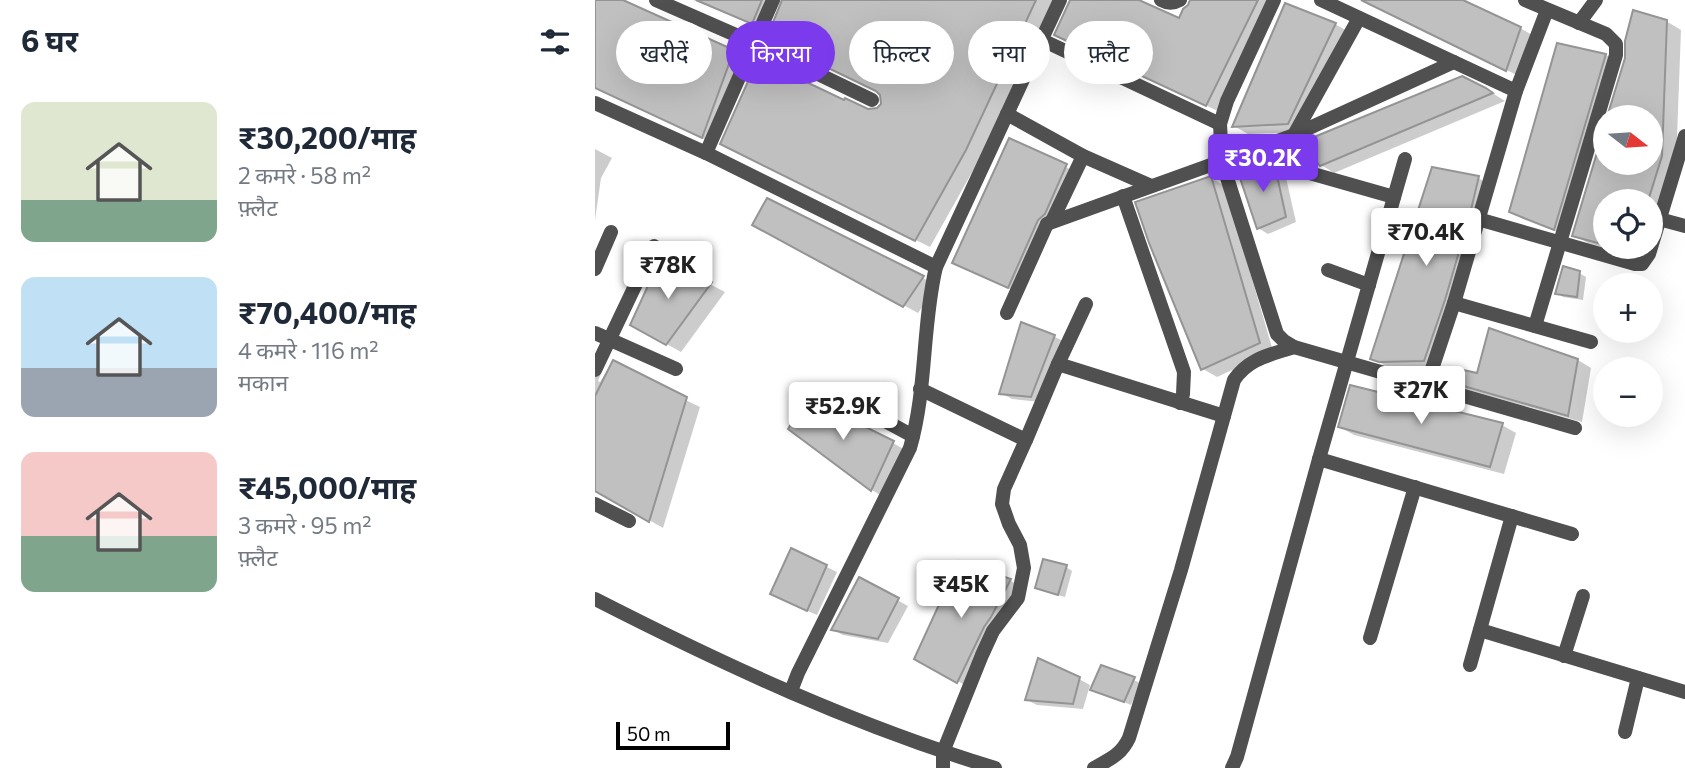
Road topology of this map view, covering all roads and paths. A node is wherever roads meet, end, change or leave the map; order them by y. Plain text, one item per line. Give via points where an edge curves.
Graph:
1 (656, 0) edge
2 (773, 0) edge
3 (1060, 0) edge
4 (1161, 0) edge
5 (1180, 0) edge
6 (1274, 0) edge
7 (1321, 0) edge
8 (1525, 0) edge
9 (1596, 0) edge
10 (1547, 10) junction
11 (1359, 18) junction
12 (764, 21) edge
13 (1050, 22) edge
14 (1579, 23) junction
15 (726, 31) edge
16 (1050, 44) edge
17 (1454, 62) junction
18 (835, 82) edge
19 (736, 84) edge
20 (1021, 84) edge
21 (1516, 91) junction
22 (872, 100) dead end
23 (595, 103) edge
24 (1007, 114) junction
25 (1220, 124) junction
26 (1294, 135) junction
27 (1685, 136) edge
28 (706, 153) junction
29 (1083, 156) junction
30 (1405, 159) dead end
31 (1222, 162) junction
32 (1299, 170) dead end
33 (1151, 186) junction
34 (1123, 196) junction
35 (1394, 197) junction
36 (1663, 206) edge
37 (1478, 219) junction
38 (1663, 220) edge
39 (1047, 223) junction
40 (1685, 226) edge
41 (611, 232) dead end
42 (1561, 242) junction
43 (654, 246) dead end
44 (1593, 252) edge
45 (1618, 259) edge
46 (1646, 259) edge
47 (936, 267) junction
48 (595, 269) edge
49 (1328, 270) dead end
50 (1369, 285) junction
51 (1454, 303) junction
52 (1086, 304) dead end
53 (1007, 313) dead end
54 (1535, 326) junction
55 (595, 333) edge
56 (610, 340) junction
57 (1591, 342) dead end
58 (1294, 347) junction
59 (1346, 363) junction
60 (1058, 364) junction
61 (676, 369) dead end
62 (595, 370) edge
63 (1426, 387) junction
64 (826, 389) dead end
65 (920, 389) junction
66 (1179, 403) junction
67 (1224, 416) junction
68 (1575, 428) dead end
69 (913, 436) junction
70 (1025, 440) junction
71 (1319, 459) junction
72 (1415, 487) junction
73 (595, 504) edge
74 (1512, 516) junction
75 (629, 521) dead end
76 (1572, 534) dead end
77 (1583, 596) dead end
78 (595, 600) edge
79 (1480, 630) junction
80 (1370, 638) dead end
81 (1564, 656) junction
82 (1470, 665) dead end
83 (1637, 678) junction
84 (791, 691) junction
85 (1685, 692) edge
86 (1625, 732) dead end
87 (943, 751) junction
88 (943, 768) edge
89 (995, 768) edge
90 (1094, 768) edge
91 (1232, 768) edge

1 - 15 street
2 - 12 street
3 - 13 street
4 - 5 street via 1174,4
6 - 25 street
7 - 11 street
8 - 10 street
9 - 14 street
10 - 14 street
10 - 21 street
11 - 17 street
11 - 26 street
14 - 42 street via 1613,39 1616,55
16 - 25 street
17 - 21 street
17 - 26 street
18 - 22 street
19 - 28 street
20 - 24 street
21 - 37 street
23 - 28 street
24 - 29 street
24 - 47 street
25 - 31 street
26 - 31 street
27 - 36 street
28 - 47 street
29 - 33 street
29 - 39 street
30 - 35 street
31 - 33 street
31 - 58 street via 1277,334
32 - 35 street
33 - 34 street
34 - 39 street
34 - 66 street via 1184,372
35 - 50 street
37 - 42 street
37 - 51 street
38 - 40 street
39 - 53 street
41 - 48 street
42 - 44 street
42 - 54 street
43 - 56 street
45 - 46 street via 1642,264
47 - 65 street
49 - 50 street
50 - 59 street
51 - 54 street
51 - 63 street
52 - 60 street
54 - 57 street
55 - 56 street
56 - 61 street
56 - 62 street
58 - 59 street
58 - 67 street via 1242,370 1234,380
59 - 63 street
59 - 71 street
60 - 66 street
60 - 70 street
63 - 68 street
64 - 69 street
65 - 69 street
65 - 70 street
66 - 67 street
67 - 90 street via 1129,738 1123,749
69 - 84 street
70 - 87 street via 1002,504 1022,556 1018,598 993,631
71 - 72 street
71 - 91 street
72 - 74 street
72 - 80 street
73 - 75 street
74 - 76 street
74 - 79 street
77 - 81 street
78 - 84 street
79 - 81 street
79 - 82 street
81 - 83 street
83 - 85 street
83 - 86 street
84 - 87 street
87 - 88 street
87 - 89 street

